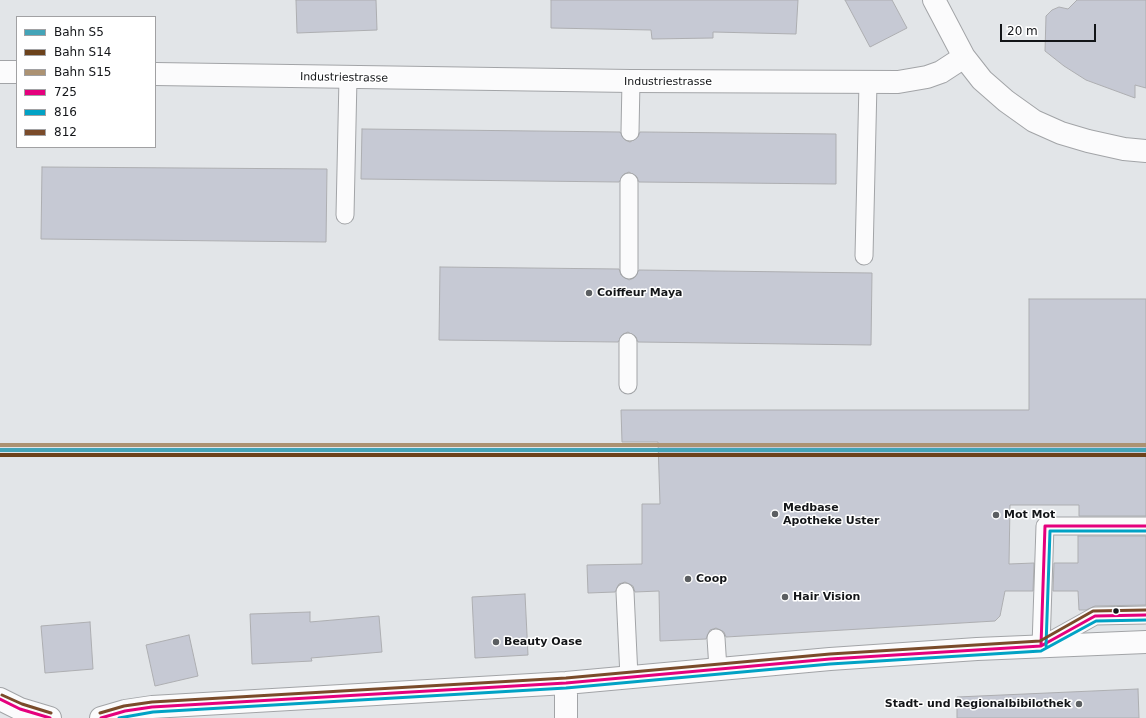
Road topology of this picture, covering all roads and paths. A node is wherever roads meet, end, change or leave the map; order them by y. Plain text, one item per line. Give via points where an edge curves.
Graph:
1 (934, 0) edge
2 (964, 57) junction
3 (0, 72) edge
4 (16, 72) edge
5 (156, 74) edge
6 (348, 78) junction
7 (631, 82) junction
8 (868, 83) junction
9 (630, 132) dead end
10 (1146, 151) edge
11 (629, 182) dead end
12 (346, 215) dead end
13 (864, 256) dead end
14 (629, 270) dead end
15 (628, 342) dead end
16 (628, 385) dead end
17 (1146, 526) edge
18 (625, 592) dead end
19 (1146, 615) edge
20 (716, 638) dead end
21 (1146, 642) edge
22 (1041, 646) junction
23 (718, 669) junction
24 (629, 677) junction
25 (566, 684) junction
26 (0, 699) edge
27 (50, 718) edge
28 (102, 718) edge
29 (566, 718) edge

1 - 2 street
2 - 8 street, Industriestrasse via 941,72 927,77 898,82
2 - 10 street via 988,86 1034,121 1088,141
3 - 4 street
5 - 6 street, Industriestrasse
6 - 7 street, Industriestrasse
6 - 12 lane
7 - 8 street, Industriestrasse
7 - 9 lane
8 - 13 lane
11 - 14 lane
15 - 16 lane
17 - 22 lane via 1045,526
18 - 24 lane
19 - 22 lane via 1095,616
20 - 23 lane
21 - 22 street
22 - 23 street via 830,659
23 - 24 street
24 - 25 street
25 - 28 street via 152,707
25 - 29 street
26 - 27 street via 20,709

